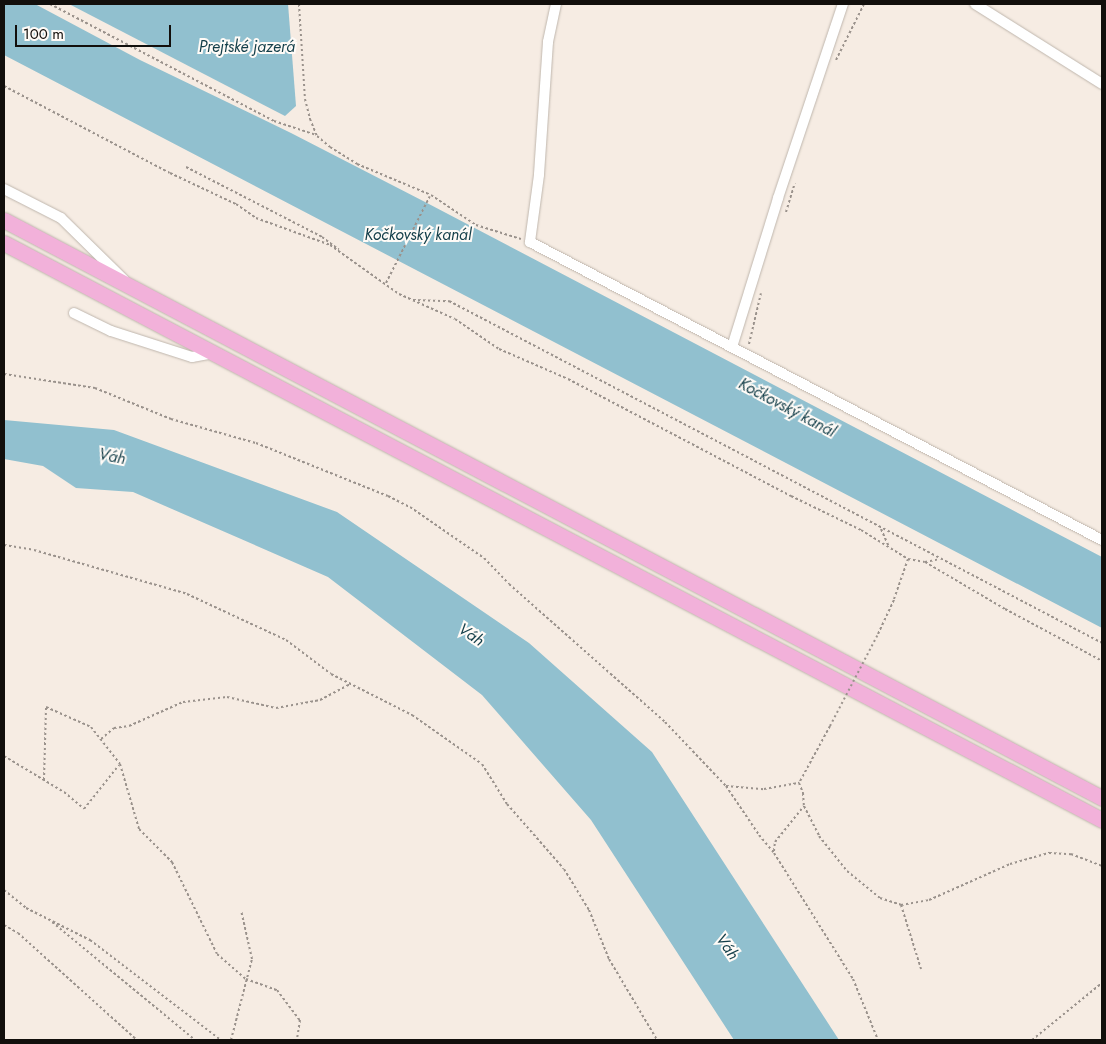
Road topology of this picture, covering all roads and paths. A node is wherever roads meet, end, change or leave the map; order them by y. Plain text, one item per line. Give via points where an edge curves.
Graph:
1 (50, 4) edge
2 (299, 4) edge
3 (556, 4) edge
4 (843, 4) edge
5 (864, 4) edge
6 (976, 4) edge
7 (833, 66) dead end
8 (1102, 84) edge
9 (4, 86) edge
10 (317, 136) junction
11 (186, 167) dead end
12 (795, 183) dead end
13 (4, 189) edge
14 (431, 195) junction
15 (783, 219) dead end
16 (4, 220) edge
17 (530, 242) junction
18 (4, 243) edge
19 (342, 253) junction
20 (386, 283) junction
21 (130, 286) junction
22 (761, 292) dead end
23 (412, 300) junction
24 (74, 313) dead end
25 (732, 347) junction
26 (216, 352) junction
27 (746, 354) junction
28 (4, 374) edge
29 (880, 527) junction
30 (1102, 540) edge
31 (4, 546) edge
32 (889, 547) junction
33 (908, 559) junction
34 (942, 559) junction
35 (925, 562) junction
36 (1102, 643) edge
37 (1102, 661) edge
38 (350, 684) junction
39 (101, 739) junction
40 (4, 756) edge
41 (120, 764) junction
42 (44, 780) junction
43 (799, 783) junction
44 (726, 786) junction
45 (1102, 798) edge
46 (804, 806) junction
47 (1102, 820) edge
48 (774, 852) junction
49 (1102, 866) edge
50 (4, 890) edge
51 (901, 905) junction
52 (241, 910) dead end
53 (49, 920) junction
54 (4, 925) edge
55 (920, 968) dead end
56 (246, 979) junction
57 (1102, 983) edge
58 (136, 1040) edge
59 (195, 1040) edge
60 (222, 1040) edge
61 (231, 1040) edge
62 (296, 1040) edge
63 (657, 1040) edge
64 (878, 1040) edge
65 (1032, 1040) edge

1 - 10 path via 274,121
2 - 10 path via 305,99
3 - 17 street via 548,42 539,175
4 - 25 street
5 - 7 path
6 - 8 street
9 - 19 path via 236,204 256,218 330,245
10 - 14 path via 364,168
11 - 19 path via 322,237
12 - 15 path
13 - 21 street via 61,218
14 - 17 path via 476,225
14 - 20 path
16 - 21 highway
17 - 25 street
18 - 26 highway
19 - 20 path
20 - 23 path
21 - 45 highway
22 - 27 path
23 - 29 path via 449,301
23 - 32 path via 455,320 499,349 568,379
24 - 26 street via 111,332 192,357
25 - 27 street
26 - 47 highway
27 - 30 street
28 - 44 path via 94,388 171,419 256,443 410,507 484,558 509,584 666,722
29 - 32 path
29 - 34 path
31 - 38 path via 34,550 188,594 286,640 331,674
32 - 33 path
33 - 35 path
33 - 43 path, bridge via 878,634
34 - 35 path
34 - 36 path
35 - 37 path
38 - 39 path via 320,700 276,708 227,697 183,702 129,726 114,728
38 - 63 path via 412,715 482,764 507,804 564,869 589,910 609,959
39 - 41 path
39 - 42 path via 91,727 46,707
40 - 42 path
41 - 42 path via 84,809
41 - 56 path via 139,829 172,862 217,954
43 - 44 path via 764,789
43 - 46 path
44 - 48 path
46 - 48 path via 775,842
46 - 51 path via 819,836 847,871 871,893
48 - 64 path via 853,979
49 - 51 path via 1071,854 1042,854 1010,864 937,897
50 - 53 path via 26,908
51 - 55 path
52 - 56 path via 252,959
53 - 59 path
53 - 60 path via 90,940
54 - 58 path via 18,933
56 - 61 path
56 - 62 path via 277,990 300,1020
57 - 65 path

